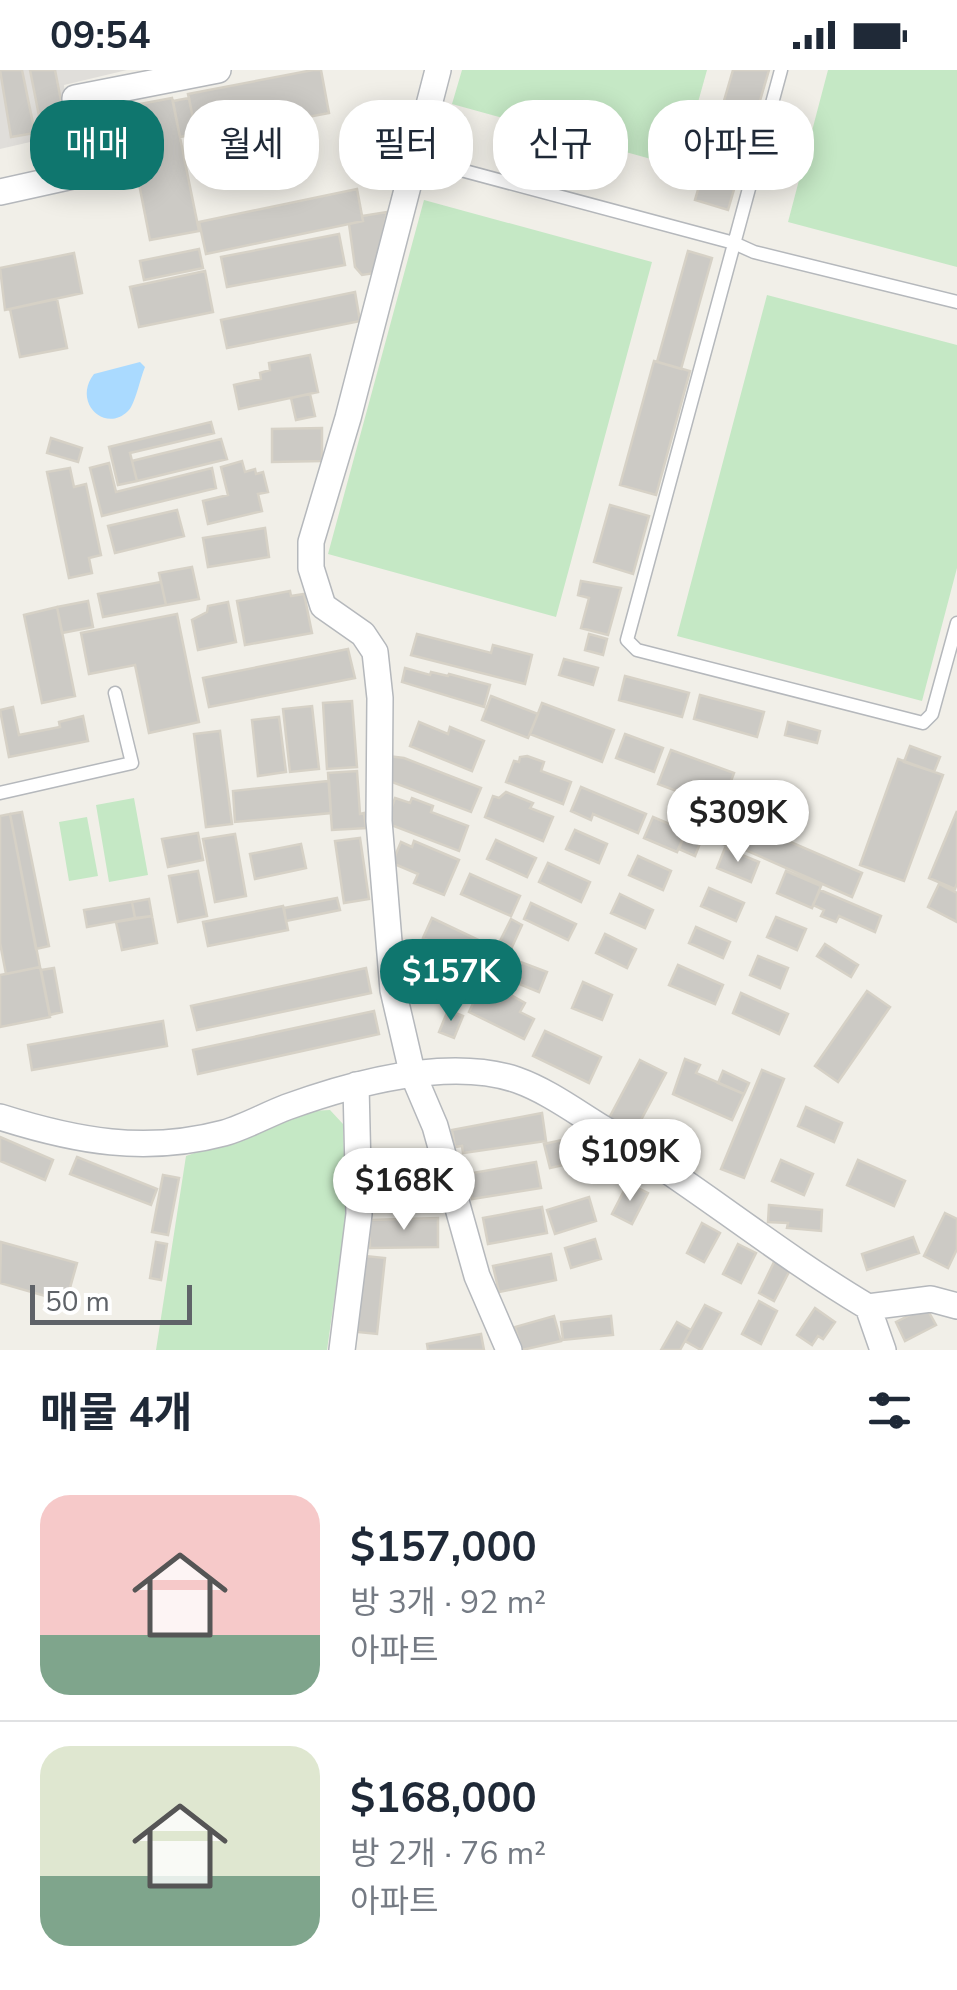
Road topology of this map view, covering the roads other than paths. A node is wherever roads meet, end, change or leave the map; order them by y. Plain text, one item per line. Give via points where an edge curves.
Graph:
1 (218, 70) edge
2 (781, 70) edge
3 (435, 74) edge
4 (429, 100) edge
5 (473, 173) edge
6 (408, 190) edge
7 (0, 192) edge
8 (734, 243) junction
9 (957, 302) edge
10 (957, 622) edge
11 (115, 693) dead end
12 (0, 793) edge
13 (412, 1072) junction
14 (356, 1085) junction
15 (0, 1117) edge
16 (957, 1306) edge
17 (868, 1307) junction
18 (342, 1350) edge
19 (509, 1350) edge
20 (882, 1350) edge

1 - 7 street via 75,98 77,176
2 - 8 lane
3 - 4 street
5 - 8 lane
6 - 13 street via 311,542 311,568 323,606 363,634 375,652 384,892 393,990
8 - 9 lane
8 - 10 lane via 627,640 637,650 923,723 932,714
11 - 12 lane via 132,763
13 - 14 street
13 - 17 street via 485,1074 546,1094 670,1170
13 - 19 street via 436,1126 477,1276
14 - 15 street via 224,1133 142,1146 86,1140
14 - 18 street via 359,1214
16 - 17 street via 931,1300
17 - 20 street

